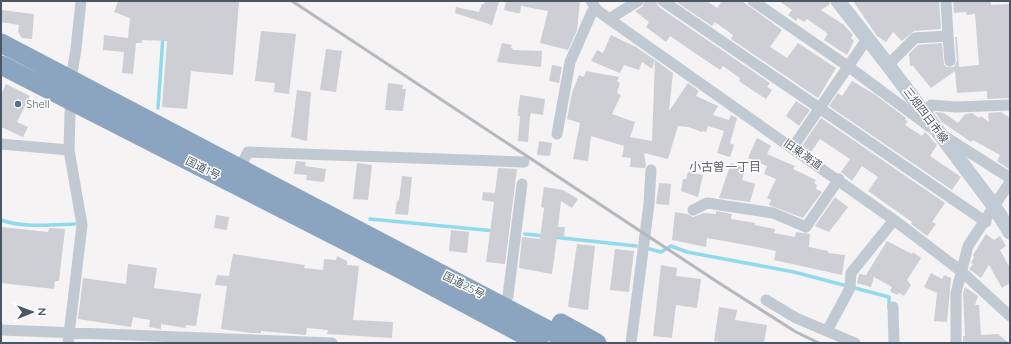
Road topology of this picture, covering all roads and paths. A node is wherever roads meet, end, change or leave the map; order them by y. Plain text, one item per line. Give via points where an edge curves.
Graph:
1 (81, 1) edge
2 (638, 1) edge
3 (663, 1) edge
4 (753, 1) edge
5 (838, 1) edge
6 (946, 1) edge
7 (594, 6) edge
8 (609, 19) junction
9 (948, 36) junction
10 (867, 40) junction
11 (1, 43) edge
12 (950, 61) dead end
13 (888, 64) junction
14 (1, 65) edge
15 (849, 67) junction
16 (71, 79) junction
17 (71, 100) junction
18 (1010, 105) edge
19 (820, 109) junction
20 (925, 114) junction
21 (557, 134) dead end
22 (940, 134) junction
23 (1, 144) edge
24 (793, 147) junction
25 (69, 150) junction
26 (524, 162) dead end
27 (240, 167) junction
28 (651, 170) dead end
29 (1010, 178) edge
30 (839, 179) junction
31 (1010, 182) edge
32 (522, 184) dead end
33 (994, 206) junction
34 (693, 210) dead end
35 (894, 220) junction
36 (986, 222) junction
37 (354, 228) junction
38 (1010, 232) edge
39 (404, 271) junction
40 (961, 271) junction
41 (508, 296) junction
42 (766, 300) dead end
43 (893, 307) dead end
44 (1010, 316) edge
45 (1, 330) edge
46 (827, 331) junction
47 (69, 332) junction
48 (266, 342) edge
49 (68, 343) edge
50 (332, 343) edge
51 (517, 343) edge
52 (539, 343) edge
53 (573, 343) edge
54 (597, 343) edge
55 (631, 343) edge
56 (855, 343) edge
57 (894, 343) edge
58 (956, 343) edge

1 - 16 street
2 - 8 street
3 - 19 street
4 - 15 street
5 - 10 main road, 三畑四日市線
6 - 9 street
7 - 8 street, 旧東海道
7 - 21 street via 570,62
8 - 24 street, 旧東海道
9 - 12 street
9 - 13 street via 915,38
10 - 13 main road, 三畑四日市線
10 - 15 street
11 - 16 highway, 国道1号
13 - 20 main road, 三畑四日市線
14 - 17 highway, 国道1号
15 - 19 street
15 - 22 street
16 - 17 street
16 - 27 highway, 国道1号
17 - 25 street
17 - 39 highway, 国道1号
18 - 20 street via 931,105
19 - 24 street
19 - 36 street
20 - 22 main road, 三畑四日市線
22 - 29 street
22 - 33 main road, 三畑四日市線
23 - 25 street
24 - 30 street, 旧東海道
25 - 47 street via 82,225
26 - 27 street via 248,152
27 - 37 highway, 国道1号
28 - 55 street
30 - 34 street via 806,227 773,213 707,203
30 - 35 street, 旧東海道
31 - 33 street
32 - 41 street
33 - 36 street
33 - 38 main road, 三畑四日市線
35 - 40 street, 旧東海道
35 - 46 street via 852,273 851,286
36 - 40 street via 968,246
37 - 41 highway via 366,228
37 - 53 highway, 国道25号
39 - 51 highway via 409,282
39 - 52 highway, 国道25号
40 - 44 street, 旧東海道
40 - 58 street via 956,293
41 - 54 highway
42 - 46 street via 796,318
43 - 57 street
45 - 47 street
46 - 56 street
47 - 48 street
47 - 49 street
48 - 50 street

